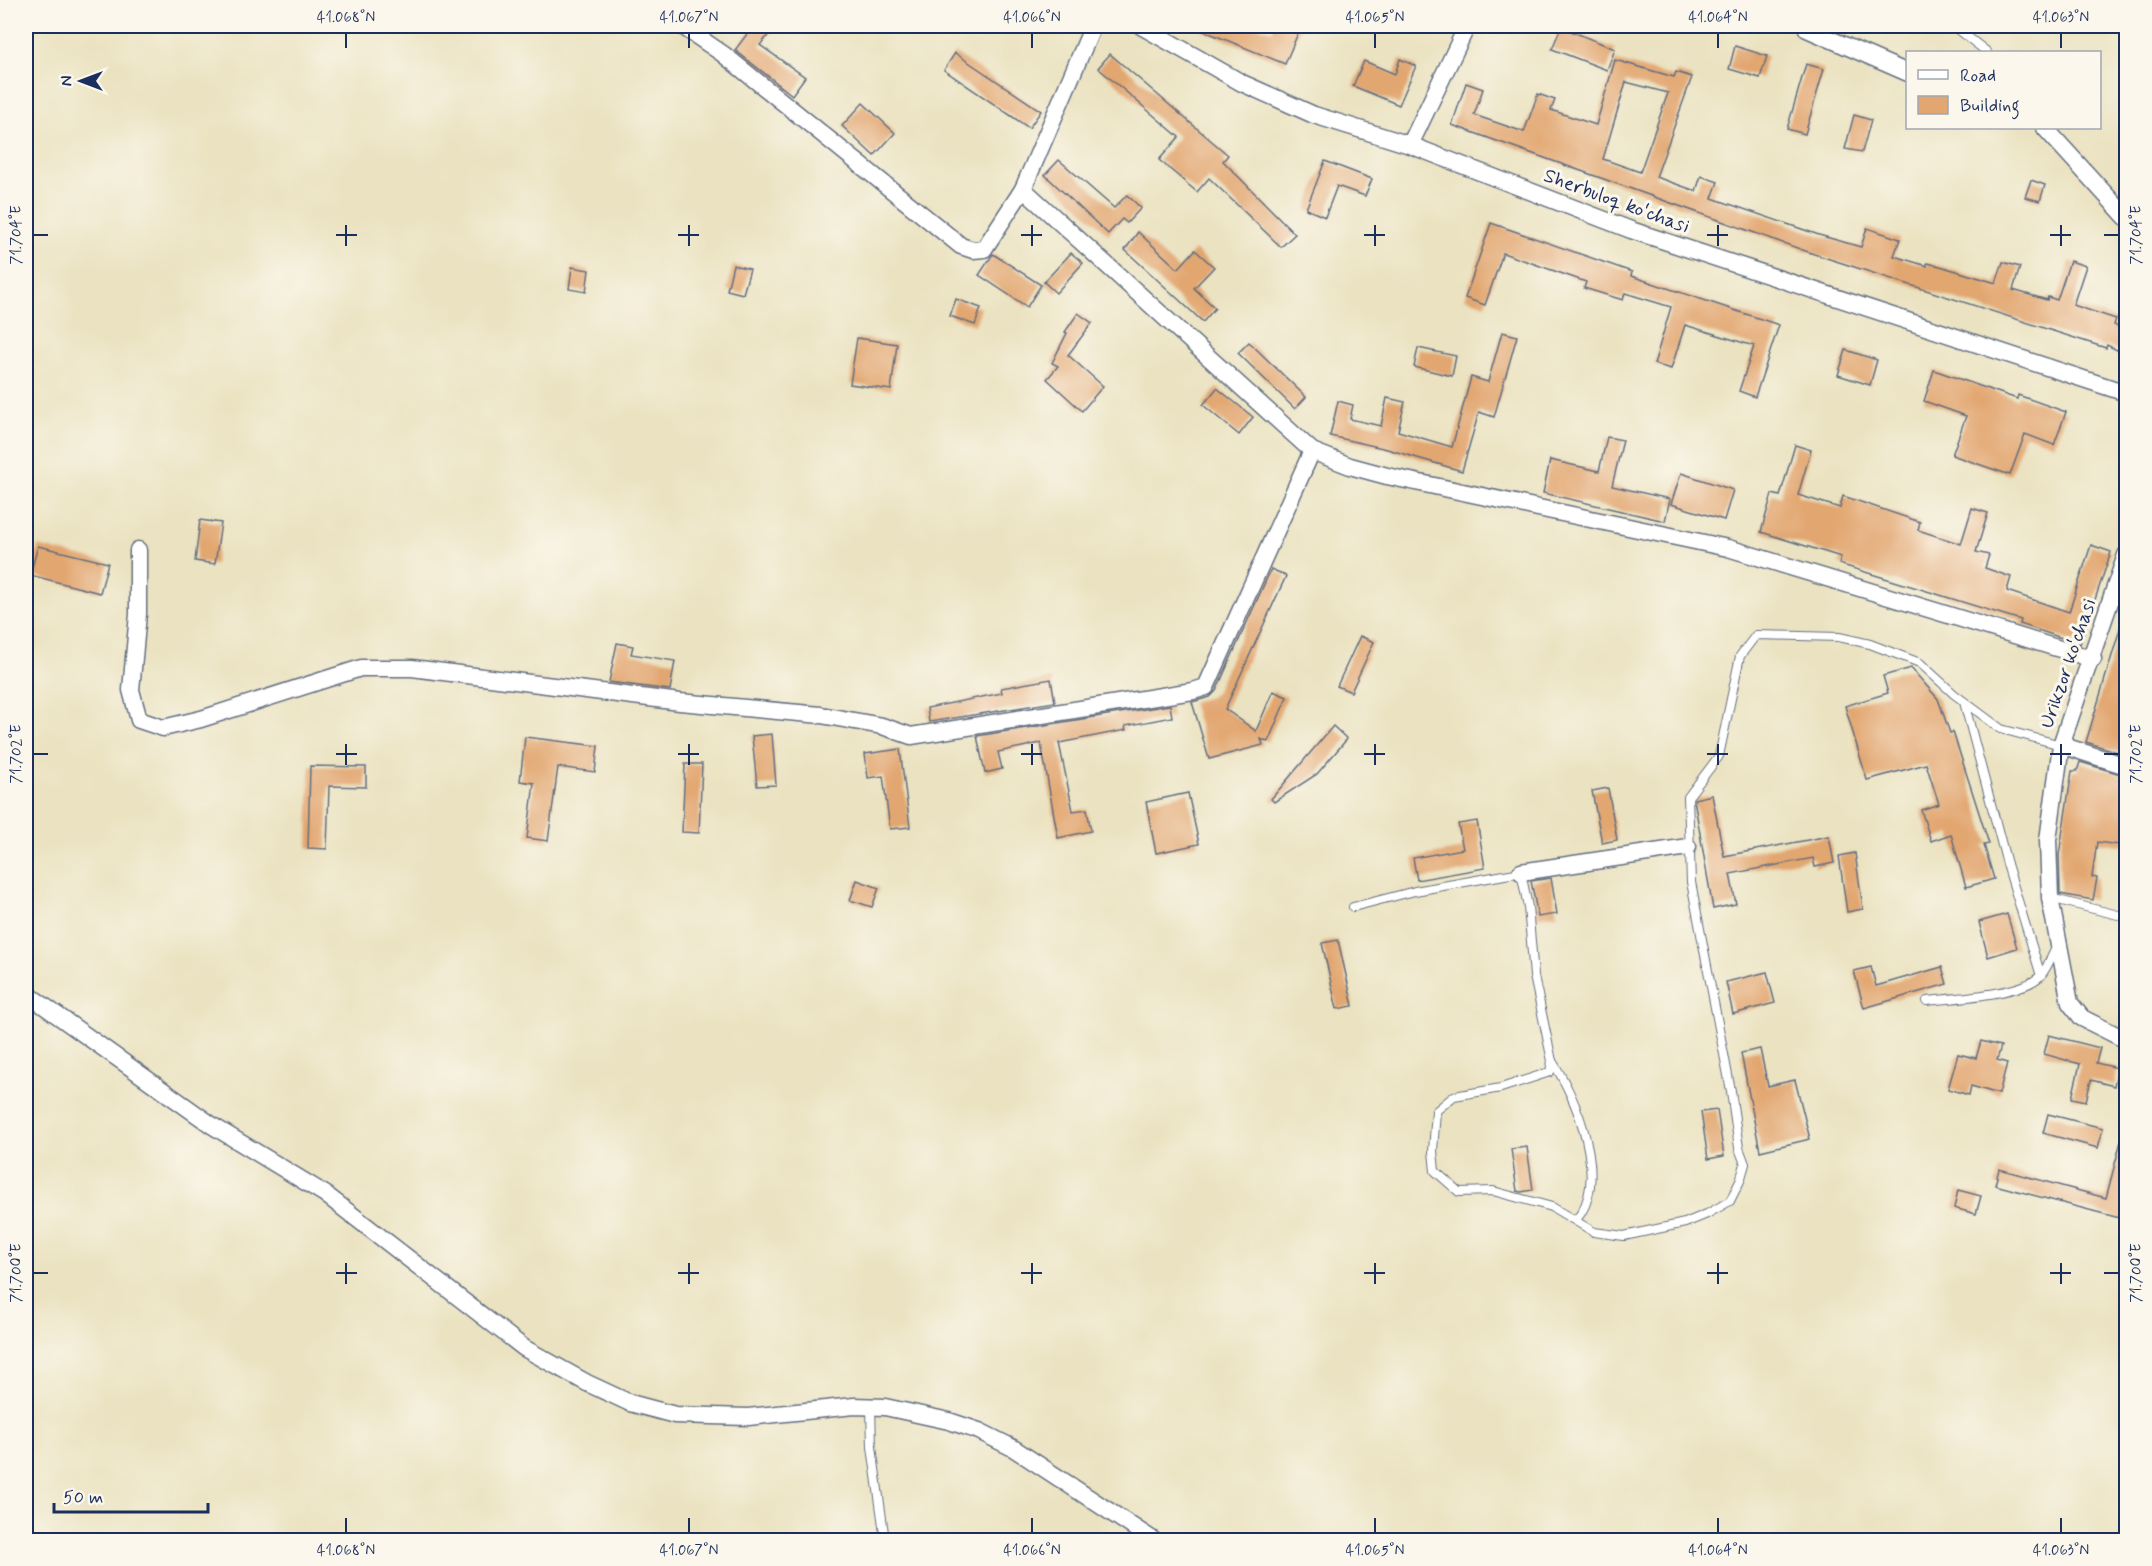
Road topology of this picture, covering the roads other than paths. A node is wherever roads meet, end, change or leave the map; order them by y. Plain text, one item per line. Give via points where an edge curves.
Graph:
1 (682, 26) edge
2 (1093, 26) edge
3 (1141, 26) edge
4 (1467, 26) edge
5 (1957, 26) edge
6 (1807, 29) dead end
7 (1986, 51) edge
8 (1906, 73) edge
9 (2047, 129) edge
10 (1410, 145) junction
11 (1023, 189) junction
12 (2127, 217) edge
13 (2127, 393) edge
14 (1312, 451) junction
15 (138, 550) dead end
16 (2127, 555) edge
17 (2093, 659) junction
18 (1964, 702) junction
19 (2061, 745) junction
20 (2127, 766) edge
21 (1688, 847) junction
22 (1521, 872) junction
23 (2050, 898) junction
24 (1353, 907) dead end
25 (2127, 917) edge
26 (2058, 943) junction
27 (2041, 976) junction
28 (26, 993) edge
29 (1928, 1001) dead end
30 (2127, 1040) edge
31 (1552, 1061) junction
32 (1576, 1220) junction
33 (871, 1406) junction
34 (885, 1540) edge
35 (1153, 1540) edge

1 - 11 street via 723,54 961,246 984,249
2 - 11 street
3 - 10 street, Sherbuloq koʻchasi via 1242,83 1314,115
4 - 10 street
5 - 7 lane
6 - 8 street
9 - 12 street
10 - 13 street, Sherbuloq koʻchasi via 1631,230
11 - 14 street
14 - 15 street via 1206,687 911,736 882,726 821,715 680,702 412,668 361,668 163,728 139,720 131,690 138,614
14 - 17 street via 1387,476 1728,548
16 - 17 street, Urikzor koʻchasi
17 - 19 street, Urikzor koʻchasi
18 - 19 lane via 2001,729
18 - 21 lane via 1920,663 1869,644 1839,637 1756,635 1740,656 1719,756 1688,797
18 - 27 lane
19 - 20 street
19 - 23 street, Urikzor koʻchasi via 2048,840
21 - 22 street
21 - 32 lane via 1738,1148 1745,1164 1740,1181 1730,1201 1685,1223 1656,1230 1624,1236 1594,1232
22 - 24 lane via 1415,891
22 - 31 lane via 1534,976
23 - 25 lane
23 - 26 street, Urikzor koʻchasi
26 - 27 lane
26 - 30 street, Urikzor koʻchasi via 2070,1003 2082,1018
27 - 29 lane via 2015,987
28 - 33 street via 213,1126 310,1184 524,1348 576,1378 630,1403 675,1415 748,1417
31 - 32 lane via 1569,1085 1585,1135 1590,1182 1586,1208
31 - 32 lane via 1550,1072 1501,1088 1454,1096 1436,1111 1435,1171 1459,1191 1493,1191 1552,1207
33 - 34 lane via 872,1447
33 - 35 street via 920,1413 979,1431 1013,1448

